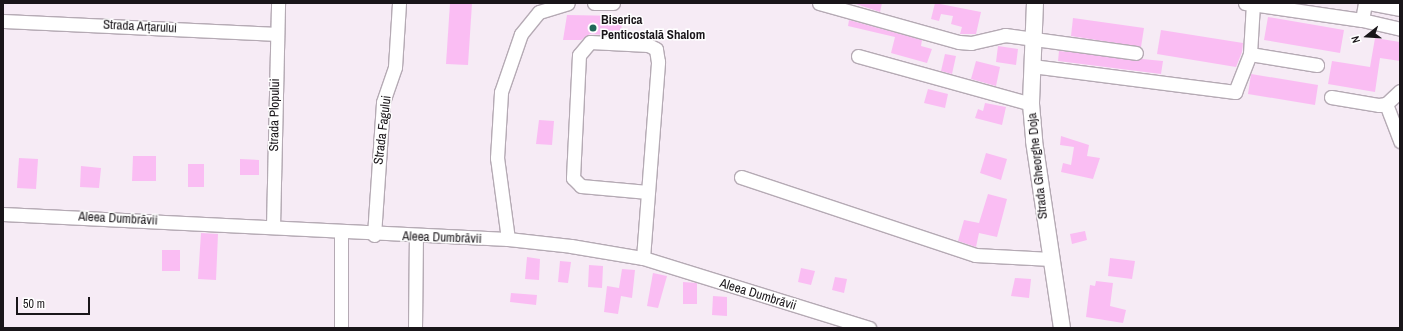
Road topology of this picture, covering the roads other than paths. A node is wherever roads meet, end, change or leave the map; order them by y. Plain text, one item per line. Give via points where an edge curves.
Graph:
1 (278, 3) edge
2 (399, 3) edge
3 (568, 3) edge
4 (594, 3) edge
5 (613, 3) edge
6 (818, 3) edge
7 (1035, 3) edge
8 (1365, 3) edge
9 (1369, 3) edge
10 (1249, 4) edge
11 (1400, 9) edge
12 (1362, 20) junction
13 (3, 21) edge
14 (1400, 29) edge
15 (277, 34) junction
16 (1034, 38) junction
17 (1136, 53) dead end
18 (1250, 54) junction
19 (858, 56) dead end
20 (1317, 64) dead end
21 (1032, 66) junction
22 (1400, 91) edge
23 (1331, 97) dead end
24 (1031, 104) junction
25 (1386, 104) junction
26 (1400, 141) edge
27 (741, 177) dead end
28 (648, 192) junction
29 (3, 214) edge
30 (273, 227) junction
31 (341, 233) junction
32 (374, 235) junction
33 (416, 237) junction
34 (508, 239) junction
35 (643, 258) junction
36 (1051, 259) junction
37 (341, 328) edge
38 (415, 328) edge
39 (869, 328) edge
40 (1062, 328) edge

1 - 15 street, Strada Plopului
2 - 32 street, Strada Fagului via 395,67 383,102
3 - 34 street via 539,12 521,34 501,92 497,158
4 - 5 street
6 - 16 street via 959,42 972,43 1005,35
7 - 16 main road, Strada Gheorghe Doja
8 - 12 street
9 - 11 street
10 - 12 street
10 - 18 street
12 - 14 street
13 - 15 street, Strada Arțarului
15 - 30 street, Strada Plopului
16 - 17 street
16 - 21 main road, Strada Gheorghe Doja
18 - 20 street
18 - 21 street via 1235,92
19 - 24 street
21 - 24 main road, Strada Gheorghe Doja
22 - 25 street
23 - 25 street
24 - 36 main road, Strada Gheorghe Doja
25 - 26 street
27 - 36 street via 975,255
28 - 28 street via 656,50 648,45 590,42 578,55 573,178 581,186
28 - 35 street
29 - 30 street, Aleea Dumbrăvii
30 - 31 street, Aleea Dumbrăvii
31 - 32 street, Aleea Dumbrăvii
31 - 37 street
32 - 33 street, Aleea Dumbrăvii
33 - 34 street, Aleea Dumbrăvii
33 - 38 street
34 - 35 street, Aleea Dumbrăvii
35 - 39 street, Aleea Dumbrăvii
36 - 40 main road, Strada Gheorghe Doja

